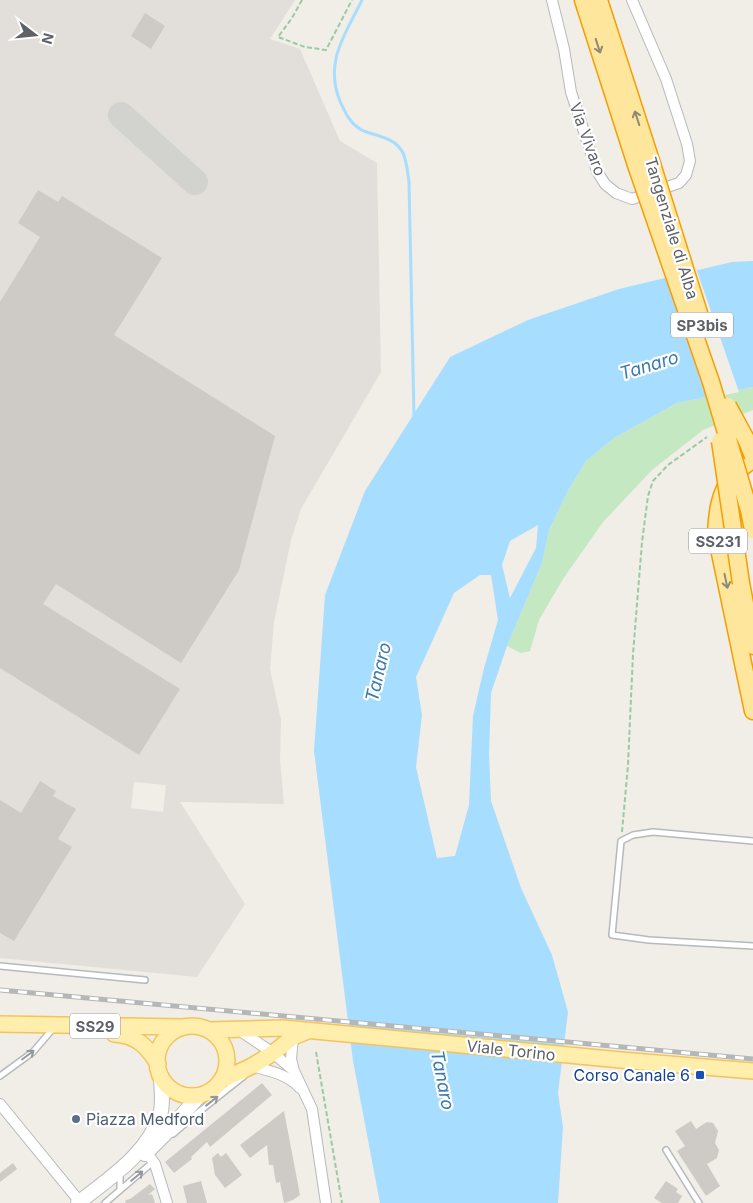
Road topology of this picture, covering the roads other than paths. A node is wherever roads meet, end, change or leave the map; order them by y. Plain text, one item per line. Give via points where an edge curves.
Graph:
1 (552, 0) edge
2 (583, 0) edge
3 (599, 0) edge
4 (632, 0) edge
5 (645, 166) junction
6 (711, 382) junction
7 (728, 406) junction
8 (753, 457) edge
9 (753, 486) edge
10 (753, 530) edge
11 (753, 646) edge
12 (753, 711) edge
13 (753, 841) edge
14 (753, 946) edge
15 (0, 966) edge
16 (145, 980) dead end
17 (4, 1024) edge
18 (182, 1027) junction
19 (238, 1029) junction
20 (209, 1030) junction
21 (312, 1030) junction
22 (52, 1031) junction
23 (293, 1037) junction
24 (273, 1053) junction
25 (252, 1066) junction
26 (159, 1070) junction
27 (294, 1071) junction
28 (753, 1071) edge
29 (0, 1076) edge
30 (222, 1080) junction
31 (199, 1096) junction
32 (308, 1096) junction
33 (0, 1104) edge
34 (666, 1150) dead end
35 (150, 1157) junction
36 (122, 1168) junction
37 (120, 1190) junction
38 (79, 1202) edge
39 (104, 1203) edge
40 (167, 1203) edge
41 (326, 1203) edge
42 (699, 1203) edge

1 - 4 street, Via Vivaro via 571,92 597,171 605,184 632,198 679,183 686,175 690,161 666,79
2 -> 5 highway, SP3bis
5 -> 3 highway, Tangenziale di Alba / SP3bis
5 - 6 highway, Tangenziale di Alba / SP3bis, bridge
5 - 7 highway, Tangenziale di Alba / SP3bis, bridge
6 - 10 highway, Tangenziale di Alba / SP3bis, bridge
6 - 11 highway, bridge
7 - 8 highway, bridge via 748,441
7 - 9 highway, Tangenziale di Alba / SP3bis, bridge
8 -> 12 highway, SS231 via 732,477 721,497 716,534
13 - 14 lane via 653,832 633,835 621,841 612,934 649,940
15 - 16 lane
17 - 18 main road, SS29
17 - 22 main road
18 - 20 main road
18 - 26 main road via 161,1045
19 - 20 main road, Viale Torino
19 - 21 main road, Viale Torino
19 - 24 street
20 - 30 main road via 226,1051 228,1063
21 - 23 main road, Viale Torino
21 - 28 main road, Viale Torino
22 - 26 main road via 132,1037 145,1046
29 -> 22 lane via 33,1052
23 - 24 main road, Viale Torino
23 - 27 street via 291,1059
24 - 25 main road, Viale Torino
24 - 27 street
25 - 30 main road, Viale Torino
25 - 32 street via 290,1078
35 -> 25 lane via 195,1115 244,1077
26 - 31 main road via 168,1087 179,1094
26 - 36 main road via 160,1115 145,1143
27 - 32 street
30 - 31 main road via 208,1093
31 - 35 main road
32 - 41 street
33 - 38 street
34 - 42 lane
35 - 36 main road
37 -> 35 lane
35 - 40 street
36 - 37 lane
36 - 38 main road
37 - 39 lane

